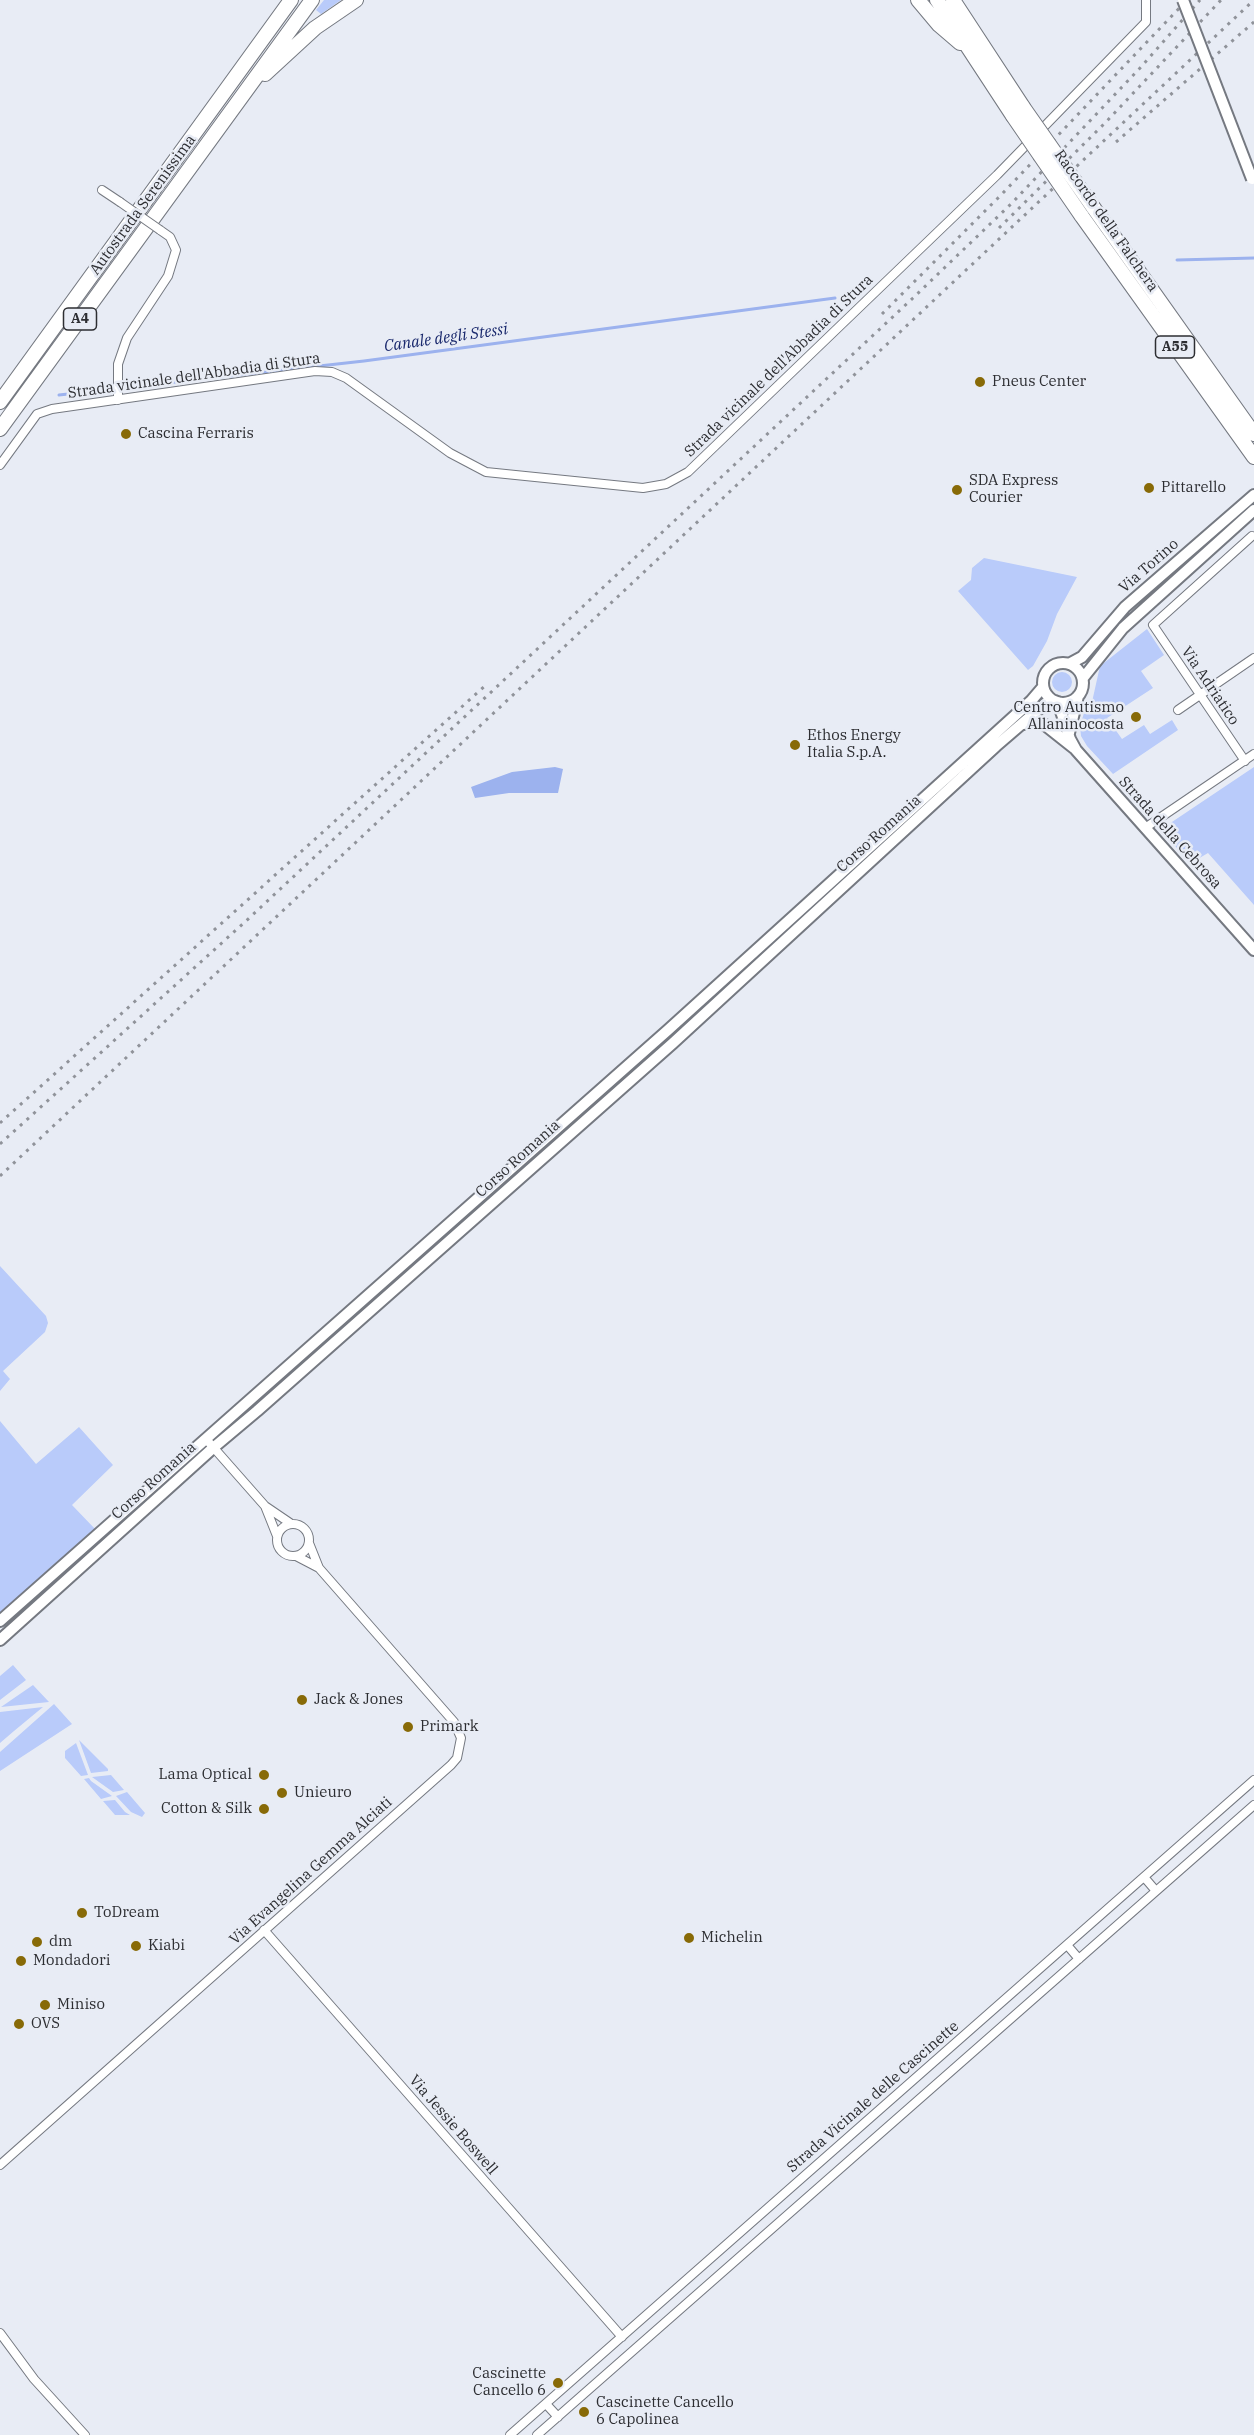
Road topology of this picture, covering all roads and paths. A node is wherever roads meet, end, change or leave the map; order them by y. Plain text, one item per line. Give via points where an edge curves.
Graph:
1 (289, 0) edge
2 (312, 0) edge
3 (356, 0) edge
4 (369, 0) edge
5 (918, 0) edge
6 (937, 0) edge
7 (953, 0) edge
8 (963, 0) edge
9 (1146, 0) edge
10 (1184, 0) edge
11 (315, 28) junction
12 (972, 54) junction
13 (1006, 81) junction
14 (244, 92) junction
15 (1018, 111) junction
16 (1253, 182) edge
17 (102, 190) dead end
18 (1102, 233) junction
19 (118, 400) junction
20 (0, 402) edge
21 (0, 429) edge
22 (1254, 434) edge
23 (1254, 457) edge
24 (0, 465) edge
25 (1254, 495) edge
26 (1254, 510) edge
27 (1241, 522) junction
28 (1253, 536) edge
29 (1254, 658) edge
30 (1069, 664) junction
31 (1083, 678) junction
32 (1043, 687) junction
33 (1199, 694) junction
34 (1078, 696) junction
35 (1057, 702) junction
36 (1178, 710) dead end
37 (1020, 725) junction
38 (1069, 734) junction
39 (1076, 750) junction
40 (1254, 754) edge
41 (1245, 761) junction
42 (1145, 828) junction
43 (1254, 950) edge
44 (210, 1443) junction
45 (264, 1506) junction
46 (290, 1523) junction
47 (277, 1536) junction
48 (309, 1543) junction
49 (296, 1556) junction
50 (319, 1568) junction
51 (0, 1621) edge
52 (0, 1640) edge
53 (1254, 1780) edge
54 (1254, 1805) edge
55 (1144, 1877) junction
56 (1156, 1891) junction
57 (264, 1930) junction
58 (1067, 1945) junction
59 (1079, 1959) junction
60 (0, 2165) edge
61 (0, 2333) edge
62 (622, 2337) junction
63 (546, 2404) junction
64 (558, 2417) junction
65 (85, 2435) edge
66 (510, 2435) edge
67 (537, 2435) edge

1 - 20 highway, Autostrada Serenissima / A4
2 - 14 highway, Autostrada Serenissima / A4
3 - 11 highway
4 - 11 highway
5 - 12 highway
6 - 12 highway, Raccordo della Falchera / A55
7 - 13 highway, Raccordo della Falchera / A55
8 - 13 highway, A55
9 - 19 street, Strada vicinale dell'Abbadia di Stura via 1146,22 997,176 688,472 666,484 643,488 486,472 450,453 332,372 315,371
10 - 16 main road, bridge
11 - 14 highway
12 - 15 highway, Raccordo della Falchera / A55
13 - 15 highway, Raccordo della Falchera / A55
14 - 21 highway, Autostrada Serenissima / A4
15 - 18 highway, Raccordo della Falchera / A55, bridge
17 - 19 street, bridge via 170,237 176,250 168,276 127,338 118,364
18 - 22 highway, Raccordo della Falchera / A55
18 - 23 highway, Raccordo della Falchera / A55
19 - 24 street, Strada vicinale dell'Abbadia di Stura via 37,414
25 - 30 main road, Via Torino via 1125,607 1082,657
26 - 27 main road, Via Torino
27 - 28 street
27 - 31 main road, Via Torino via 1123,628
28 - 33 street, Via Adriatico via 1154,625
29 - 33 street
30 - 31 main road
30 - 32 main road via 1059,663 1049,669
31 - 34 main road
32 - 35 main road via 1049,698
32 - 44 main road, Corso Romania
33 - 36 street
33 - 41 street, Via Adriatico
34 - 35 main road
34 - 38 main road
35 - 37 main road, Corso Romania via 1046,703
35 - 38 main road, Strada della Cebrosa
37 - 39 main road via 1041,723
37 - 44 main road, Corso Romania via 673,1043 257,1412
38 - 39 main road, Strada della Cebrosa
39 - 42 main road, Strada della Cebrosa
40 - 41 street
41 - 42 street
42 - 43 main road, Strada della Cebrosa
44 - 45 street
44 - 51 main road, Corso Romania
44 - 52 main road, Corso Romania
45 - 46 street
45 - 47 street
46 - 47 street
46 - 48 street via 306,1530
47 - 49 street via 280,1549
48 - 49 street
48 - 50 street, Via Evangelina Gemma Alciati
49 - 50 street, Via Evangelina Gemma Alciati
50 - 57 street, Via Evangelina Gemma Alciati via 454,1722 460,1745 452,1765
53 - 55 street, Strada Vicinale delle Cascinette
54 - 56 street, Strada Vicinale delle Cascinette
55 - 56 street
55 - 58 street, Strada Vicinale delle Cascinette
56 - 59 street, Strada Vicinale delle Cascinette
57 - 60 street, Via Evangelina Gemma Alciati
57 - 62 street, Via Jessie Boswell
58 - 59 street
58 - 62 street, Strada Vicinale delle Cascinette
59 - 64 street, Strada Vicinale delle Cascinette
61 - 65 street via 34,2379
62 - 63 street, Strada Vicinale delle Cascinette
63 - 64 street
63 - 66 street, Strada Vicinale delle Cascinette
64 - 67 street, Strada Vicinale delle Cascinette

